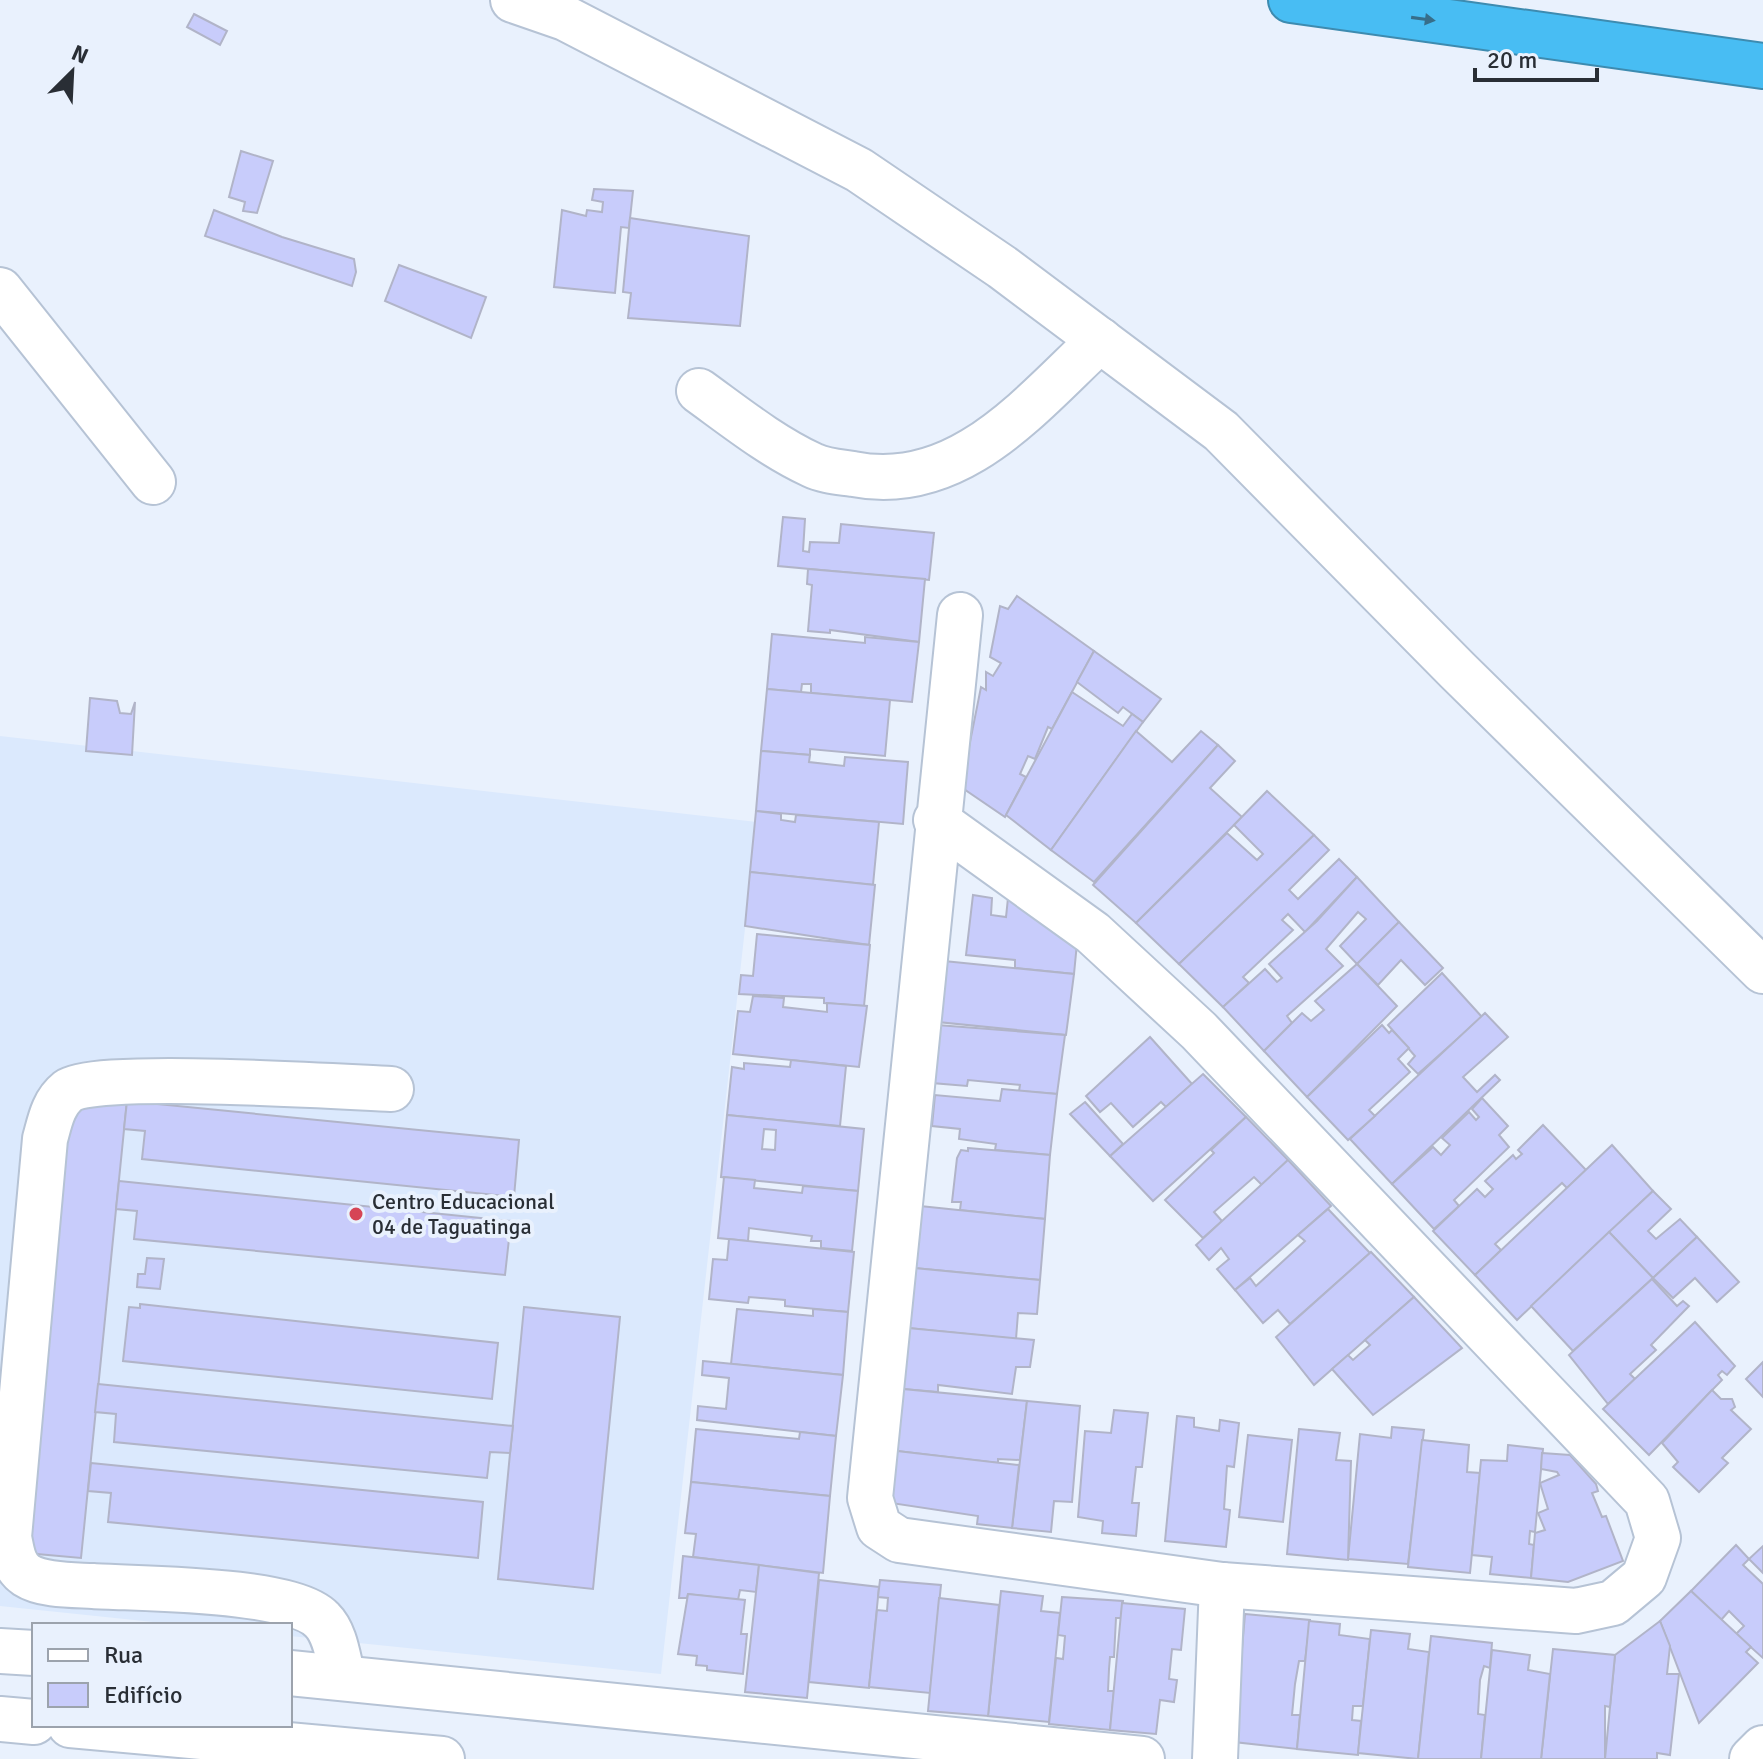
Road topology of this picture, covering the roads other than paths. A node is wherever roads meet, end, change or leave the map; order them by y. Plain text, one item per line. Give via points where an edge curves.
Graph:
1 (513, 0) edge
2 (1291, 0) edge
3 (1763, 66) edge
4 (0, 290) edge
5 (1100, 340) junction
6 (699, 391) dead end
7 (153, 482) dead end
8 (960, 615) dead end
9 (936, 820) junction
10 (1763, 971) edge
11 (391, 1089) dead end
12 (1222, 1585) junction
13 (0, 1651) edge
14 (32, 1653) edge
15 (292, 1673) edge
16 (343, 1677) junction
17 (0, 1719) edge
18 (32, 1722) edge
19 (79, 1727) edge
20 (162, 1746) edge
21 (1763, 1748) edge
22 (442, 1759) edge
23 (1142, 1759) edge
24 (1215, 1759) edge
25 (1752, 1759) edge

1 - 5 street via 565,18 859,170
2 -> 3 highway
4 - 7 street
5 - 6 street via 990,442 958,461 916,474 871,478 815,467
5 - 10 street via 1221,431
8 - 9 street
9 - 12 street via 870,1498 879,1527 899,1540
9 - 12 street via 1093,933 1199,1031 1647,1501 1658,1538 1644,1577 1613,1603 1576,1611
11 - 16 street via 117,1080 70,1089 54,1107 45,1139 9,1537 14,1561 27,1576 62,1584 214,1592 304,1607 323,1620
12 - 24 street
13 - 14 street
15 - 16 street
16 - 23 street
17 - 18 street
19 - 20 street
20 - 22 street
21 - 25 street

